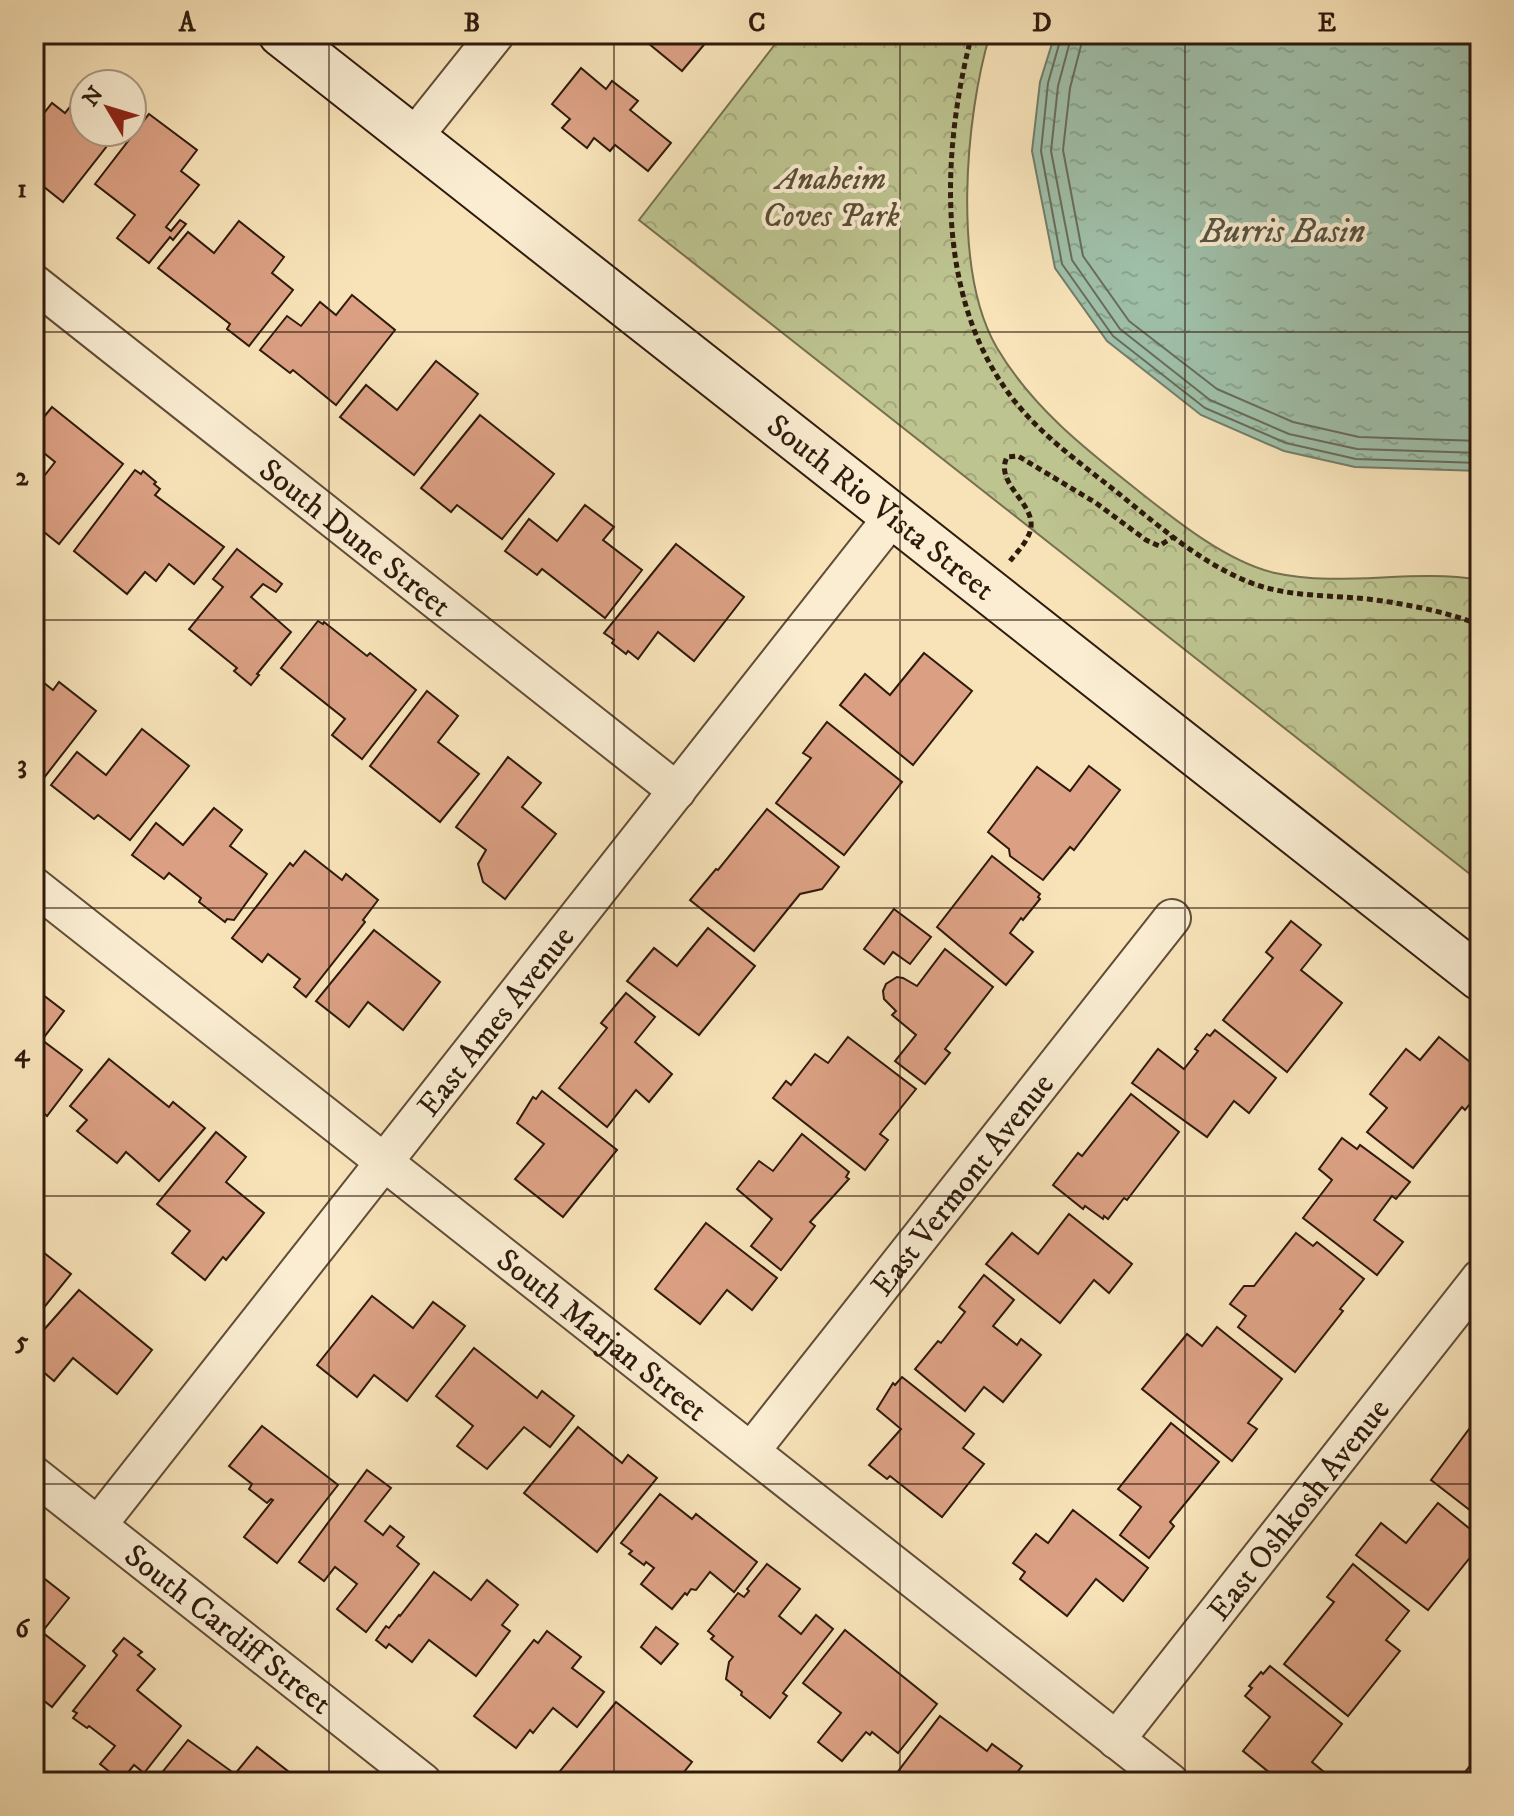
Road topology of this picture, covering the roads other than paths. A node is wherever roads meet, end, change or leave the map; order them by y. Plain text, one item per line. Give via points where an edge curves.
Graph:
1 (281, 34) edge
2 (496, 34) edge
3 (413, 138) junction
4 (34, 283) edge
5 (893, 516) junction
6 (677, 791) junction
7 (34, 886) edge
8 (1172, 918) dead end
9 (1480, 978) edge
10 (384, 1162) junction
11 (1480, 1278) edge
12 (751, 1451) junction
13 (34, 1475) edge
14 (98, 1525) junction
15 (1116, 1740) junction
16 (423, 1782) edge
17 (1170, 1782) edge

1 - 3 street, South Rio Vista Street
2 - 3 street
3 - 5 street, South Rio Vista Street
4 - 6 street, South Dune Street
5 - 6 street, East Ames Avenue
5 - 9 street, South Rio Vista Street
6 - 10 street, East Ames Avenue
7 - 10 street, South Marjan Street
8 - 12 street, East Vermont Avenue
10 - 12 street, South Marjan Street
10 - 14 street, East Ames Avenue
11 - 15 street, East Oshkosh Avenue
12 - 15 street, South Marjan Street
13 - 14 street, South Cardiff Street
14 - 16 street, South Cardiff Street
15 - 17 street, South Marjan Street

